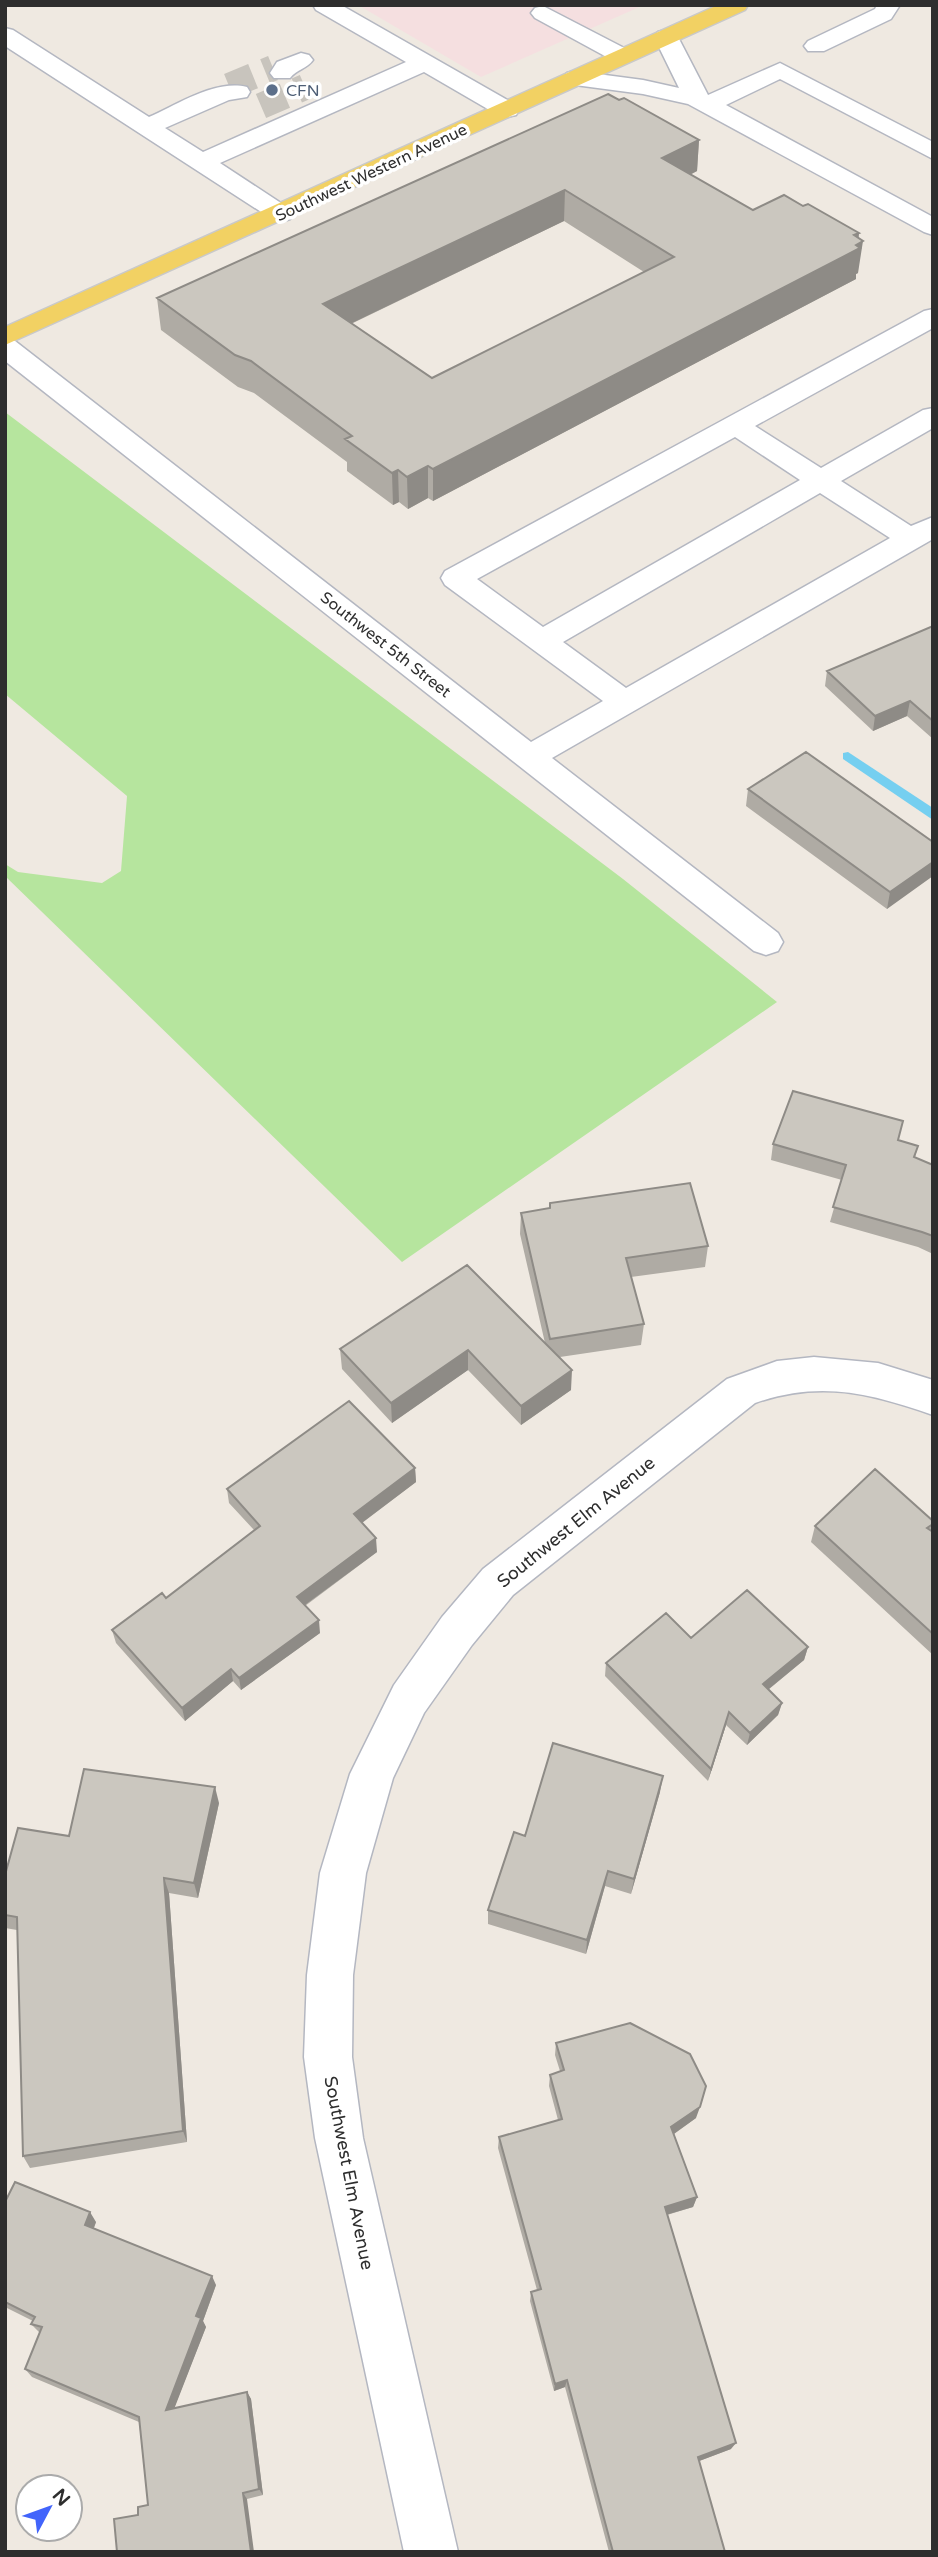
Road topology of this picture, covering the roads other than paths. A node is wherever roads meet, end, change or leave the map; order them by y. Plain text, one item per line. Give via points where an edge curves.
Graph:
1 (324, 5) edge
2 (560, 5) edge
3 (737, 5) edge
4 (889, 5) edge
5 (5, 35) edge
6 (666, 37) junction
7 (816, 46) dead end
8 (622, 57) junction
9 (424, 63) junction
10 (575, 78) junction
11 (231, 90) tunnel mouth
12 (702, 101) junction
13 (507, 110) junction
14 (270, 112) tunnel mouth
15 (147, 127) junction
16 (178, 147) junction
17 (933, 152) edge
18 (202, 162) junction
19 (281, 214) junction
20 (933, 227) edge
21 (933, 317) edge
22 (5, 337) edge
23 (5, 347) edge
24 (933, 416) edge
25 (735, 425) junction
26 (820, 481) junction
27 (922, 533) edge
28 (541, 641) junction
29 (625, 702) junction
30 (529, 757) junction
31 (766, 942) dead end
32 (933, 1398) edge
33 (431, 2552) edge

1 - 9 street
2 - 8 street via 543,13
3 - 6 main road, Southwest Western Avenue
4 - 7 street via 883,14
5 - 15 street
6 - 8 main road, Southwest Western Avenue
6 - 12 street
8 - 10 main road, Southwest Western Avenue
9 - 13 street
9 - 18 street
10 - 12 street
10 - 13 main road, Southwest Western Avenue
11 - 15 street
12 - 17 street via 780,70
12 - 20 street
13 - 19 main road, Southwest Western Avenue
14 - 16 street via 257,113
15 - 16 street
16 - 18 street
18 - 19 street
19 - 22 main road, Southwest Western Avenue
21 - 25 street
23 - 30 street, Southwest 5th Street
24 - 26 street
25 - 26 street
25 - 28 street via 456,578
26 - 27 street
26 - 28 street
27 - 29 street
28 - 29 street
29 - 30 street
30 - 31 street, Southwest 5th Street
32 - 33 street, Southwest Elm Avenue via 910,1387 861,1376 778,1377 741,1391 498,1582 409,1699 372,1773 343,1873 330,1975 328,2057 339,2138

